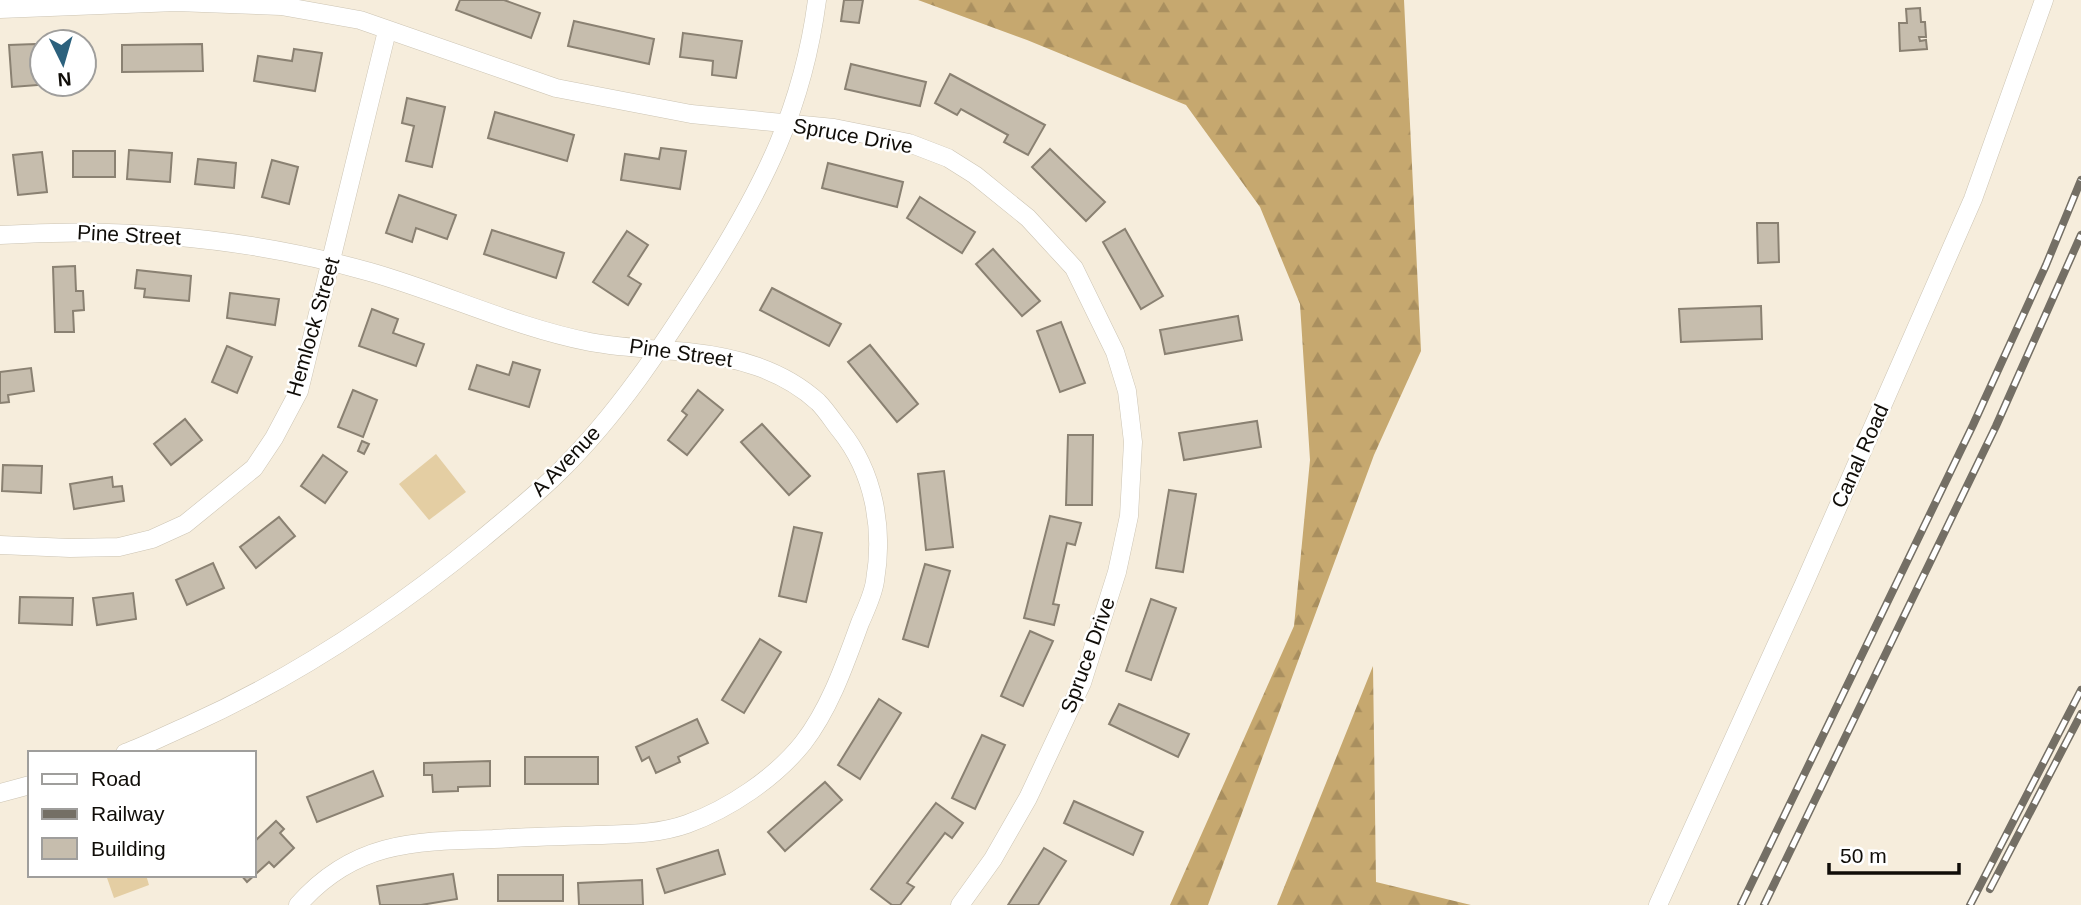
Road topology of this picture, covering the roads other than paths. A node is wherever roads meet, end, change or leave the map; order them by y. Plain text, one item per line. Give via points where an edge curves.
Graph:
1 (817, 0) edge
2 (2044, 0) edge
3 (0, 9) edge
4 (387, 31) junction
5 (787, 123) junction
6 (0, 235) edge
7 (331, 263) junction
8 (660, 349) junction
9 (0, 545) edge
10 (129, 751) edge
11 (28, 786) edge
12 (0, 793) edge
13 (298, 905) edge
14 (960, 905) edge
15 (1658, 905) edge

1 - 5 street, A Avenue via 809,54
2 - 15 street, Canal Road via 1973,199
3 - 4 street, Spruce Drive via 176,2 281,6 360,20
4 - 5 street, Spruce Drive via 556,88 691,114
4 - 7 street, Hemlock Street
5 - 8 street, A Avenue via 765,177 731,238
5 - 14 street, Spruce Drive via 909,143 948,158 975,175 1028,218 1074,268 1115,352 1127,391 1133,442 1129,516 1117,572 1082,683 1028,798
6 - 7 street, Pine Street via 116,232 226,242
7 - 8 street, Pine Street via 592,342
7 - 9 street, Hemlock Street via 299,391 254,468 185,524 152,539 119,547
8 - 10 street, A Avenue via 605,422 559,472 425,585 283,679
8 - 13 street, Pine Street via 724,356 780,376 819,403 849,441 864,470 876,505 875,585 820,717 802,744 754,787 685,825 641,834 401,844 335,872
11 - 12 street

